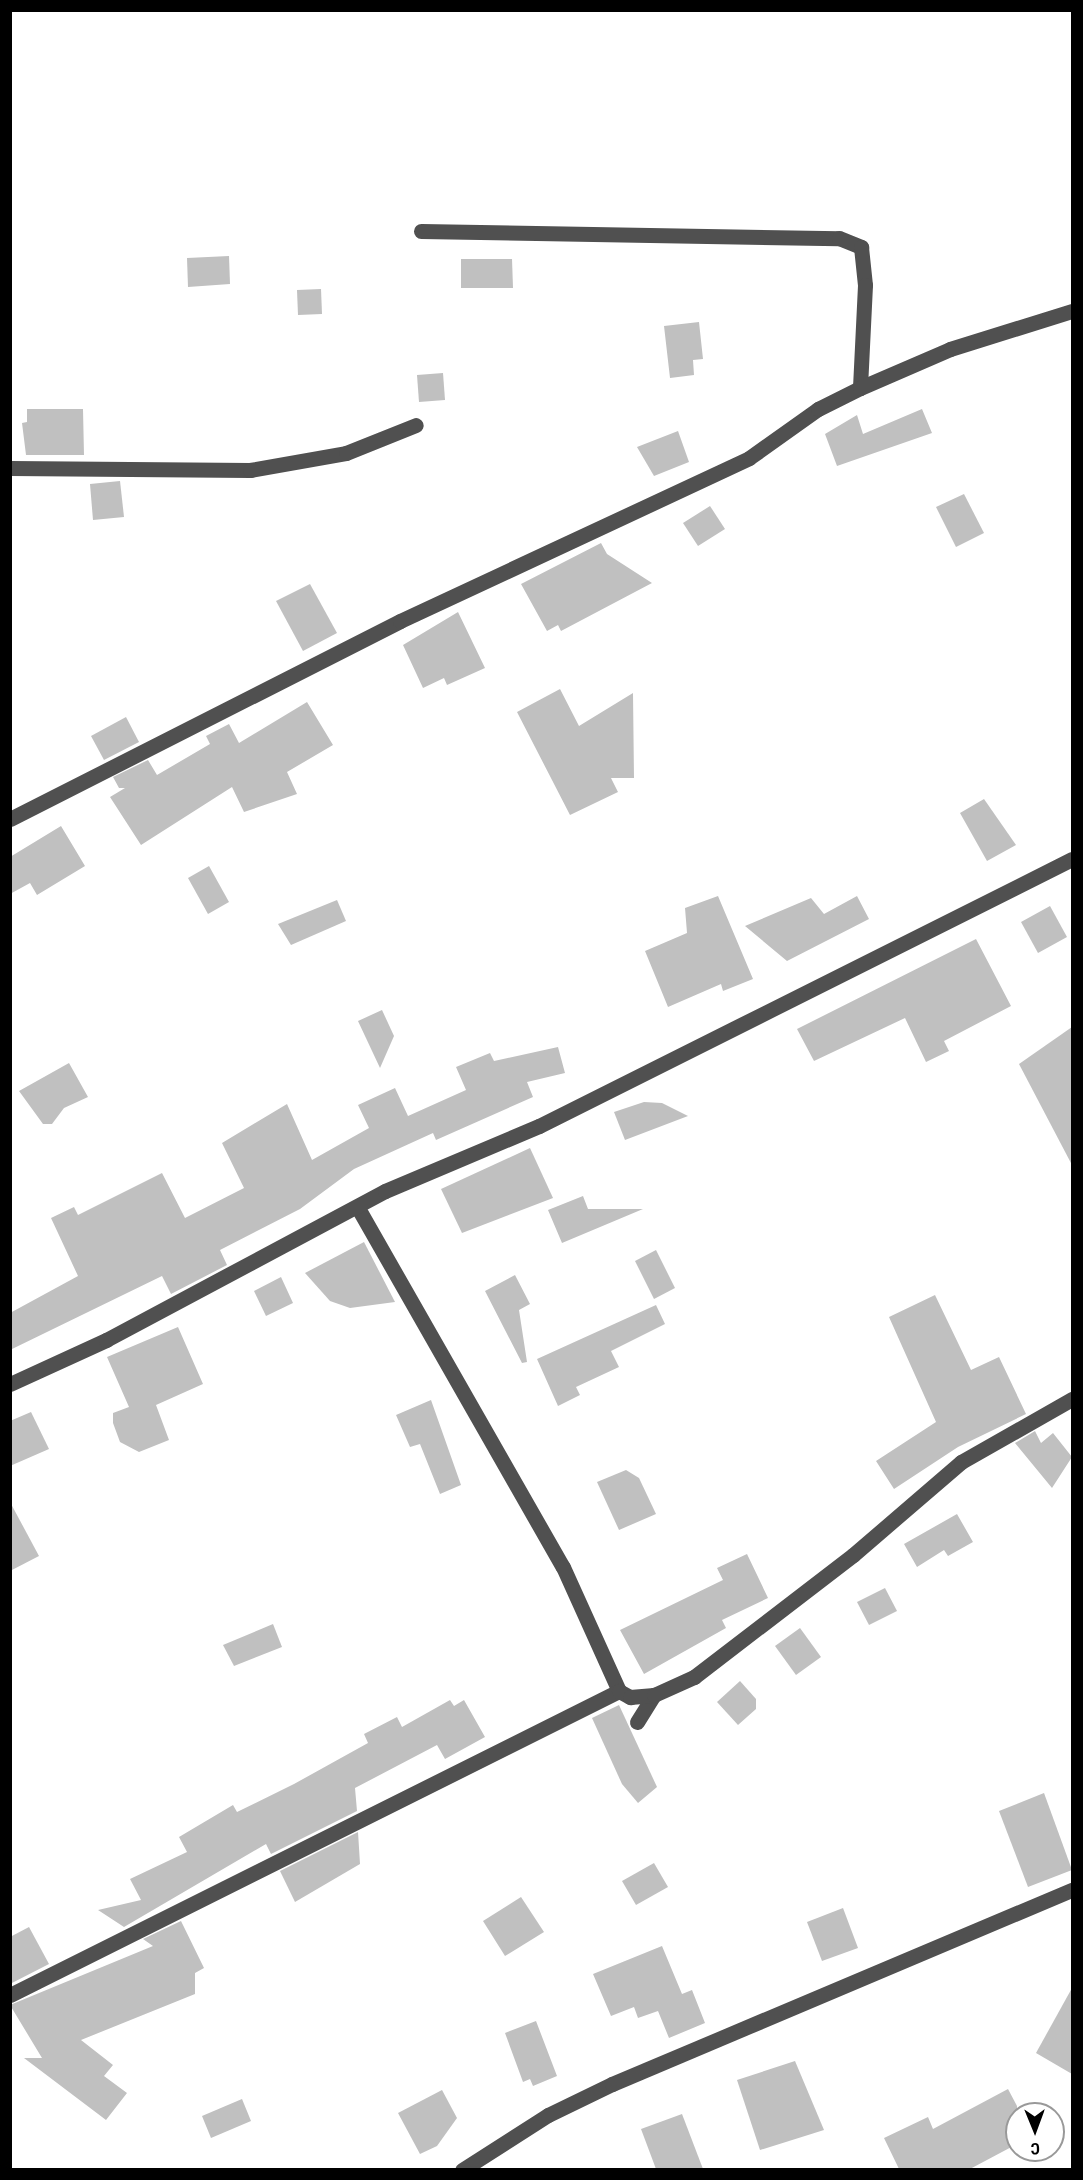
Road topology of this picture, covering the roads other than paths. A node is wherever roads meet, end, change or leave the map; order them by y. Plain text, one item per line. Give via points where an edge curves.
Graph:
1 (421, 231) dead end
2 (1072, 311) edge
3 (860, 388) junction
4 (416, 425) dead end
5 (10, 468) edge
6 (10, 819) edge
7 (1072, 859) edge
8 (358, 1208) junction
9 (10, 1384) edge
10 (1072, 1399) edge
11 (619, 1691) junction
12 (654, 1695) junction
13 (637, 1722) dead end
14 (1072, 1890) edge
15 (10, 1995) edge
16 (462, 2169) edge

1 - 3 street via 839,238 861,247 865,285
2 - 3 street via 950,349
3 - 6 street via 818,409 749,458 400,621
4 - 5 street via 346,453 250,470
7 - 8 street via 538,1126 385,1191
8 - 9 street
8 - 11 street via 552,1547
10 - 12 street via 961,1462 773,1618 694,1677
11 - 12 street via 630,1697
11 - 15 street
12 - 13 street
14 - 16 street via 612,2084 548,2115

